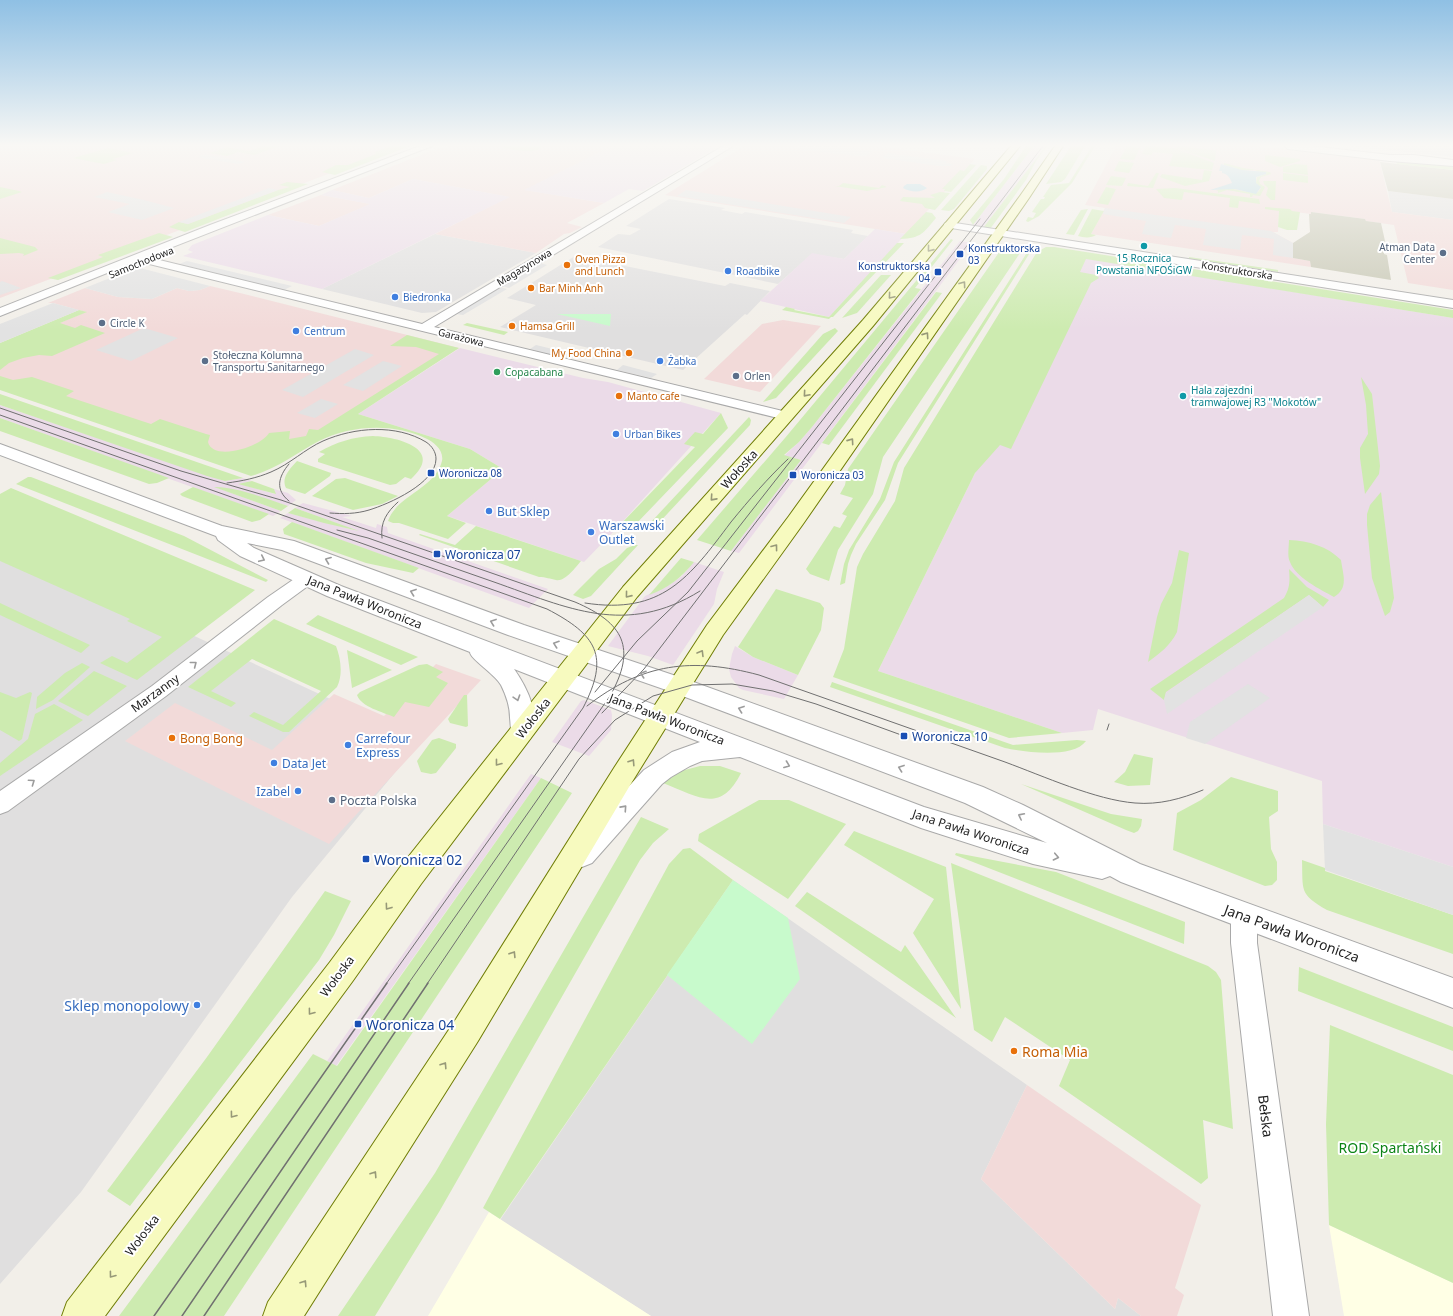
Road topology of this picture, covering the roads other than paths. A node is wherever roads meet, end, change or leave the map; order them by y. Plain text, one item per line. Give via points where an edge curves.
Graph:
1 (272, 207) edge
2 (626, 207) edge
3 (964, 207) edge
4 (1017, 207) edge
5 (949, 225) junction
6 (999, 233) junction
7 (141, 259) junction
8 (1453, 304) edge
9 (0, 312) edge
10 (0, 318) edge
11 (423, 328) junction
12 (786, 416) junction
13 (0, 448) edge
14 (217, 530) junction
15 (306, 579) junction
16 (459, 638) junction
17 (583, 653) junction
18 (563, 679) junction
19 (680, 686) junction
20 (661, 716) junction
21 (522, 732) junction
22 (751, 751) junction
23 (0, 804) edge
24 (1131, 873) junction
25 (560, 879) junction
26 (1244, 915) junction
27 (1453, 993) edge
28 (81, 1316) edge
29 (282, 1316) edge
30 (1291, 1316) edge

1 - 7 street, Samochodowa
2 - 11 street, Magazynowa
3 - 5 main road, Wołoska
4 - 6 main road
5 - 6 street, Konstruktorska
5 -> 12 main road, Wołoska via 868,323
6 - 8 street, Konstruktorska
19 -> 6 main road via 719,624 796,520
7 - 9 street, Samochodowa
7 - 10 street, Samochodowa
7 - 11 street, Garażowa
11 - 12 street, Garażowa
12 -> 17 main road, Wołoska via 630,592
13 - 14 street, Jana Pawła Woronicza
14 -> 15 street, Jana Pawła Woronicza via 247,552
17 -> 14 street, Jana Pawła Woronicza via 501,625 287,544
15 - 16 street, Jana Pawła Woronicza
23 -> 15 street, Marzanny via 159,691
16 - 18 street, Jana Pawła Woronicza
16 -> 21 street via 503,671 515,691 522,716
17 - 18 main road, Wołoska
19 -> 17 street, Jana Pawła Woronicza
18 - 20 street, Jana Pawła Woronicza
18 - 21 main road, Wołoska
19 - 20 main road
24 -> 19 street, Jana Pawła Woronicza via 987,801
20 - 22 street, Jana Pawła Woronicza
25 -> 20 main road
21 -> 28 main road, Wołoska via 411,875 341,972
22 -> 24 street, Jana Pawła Woronicza via 946,826 1033,852
25 -> 22 street via 663,768 674,761 705,750 734,748
24 - 26 street, Jana Pawła Woronicza
29 -> 25 main road via 467,1030
26 - 27 street, Jana Pawła Woronicza
26 - 30 street, Bełska via 1244,950

